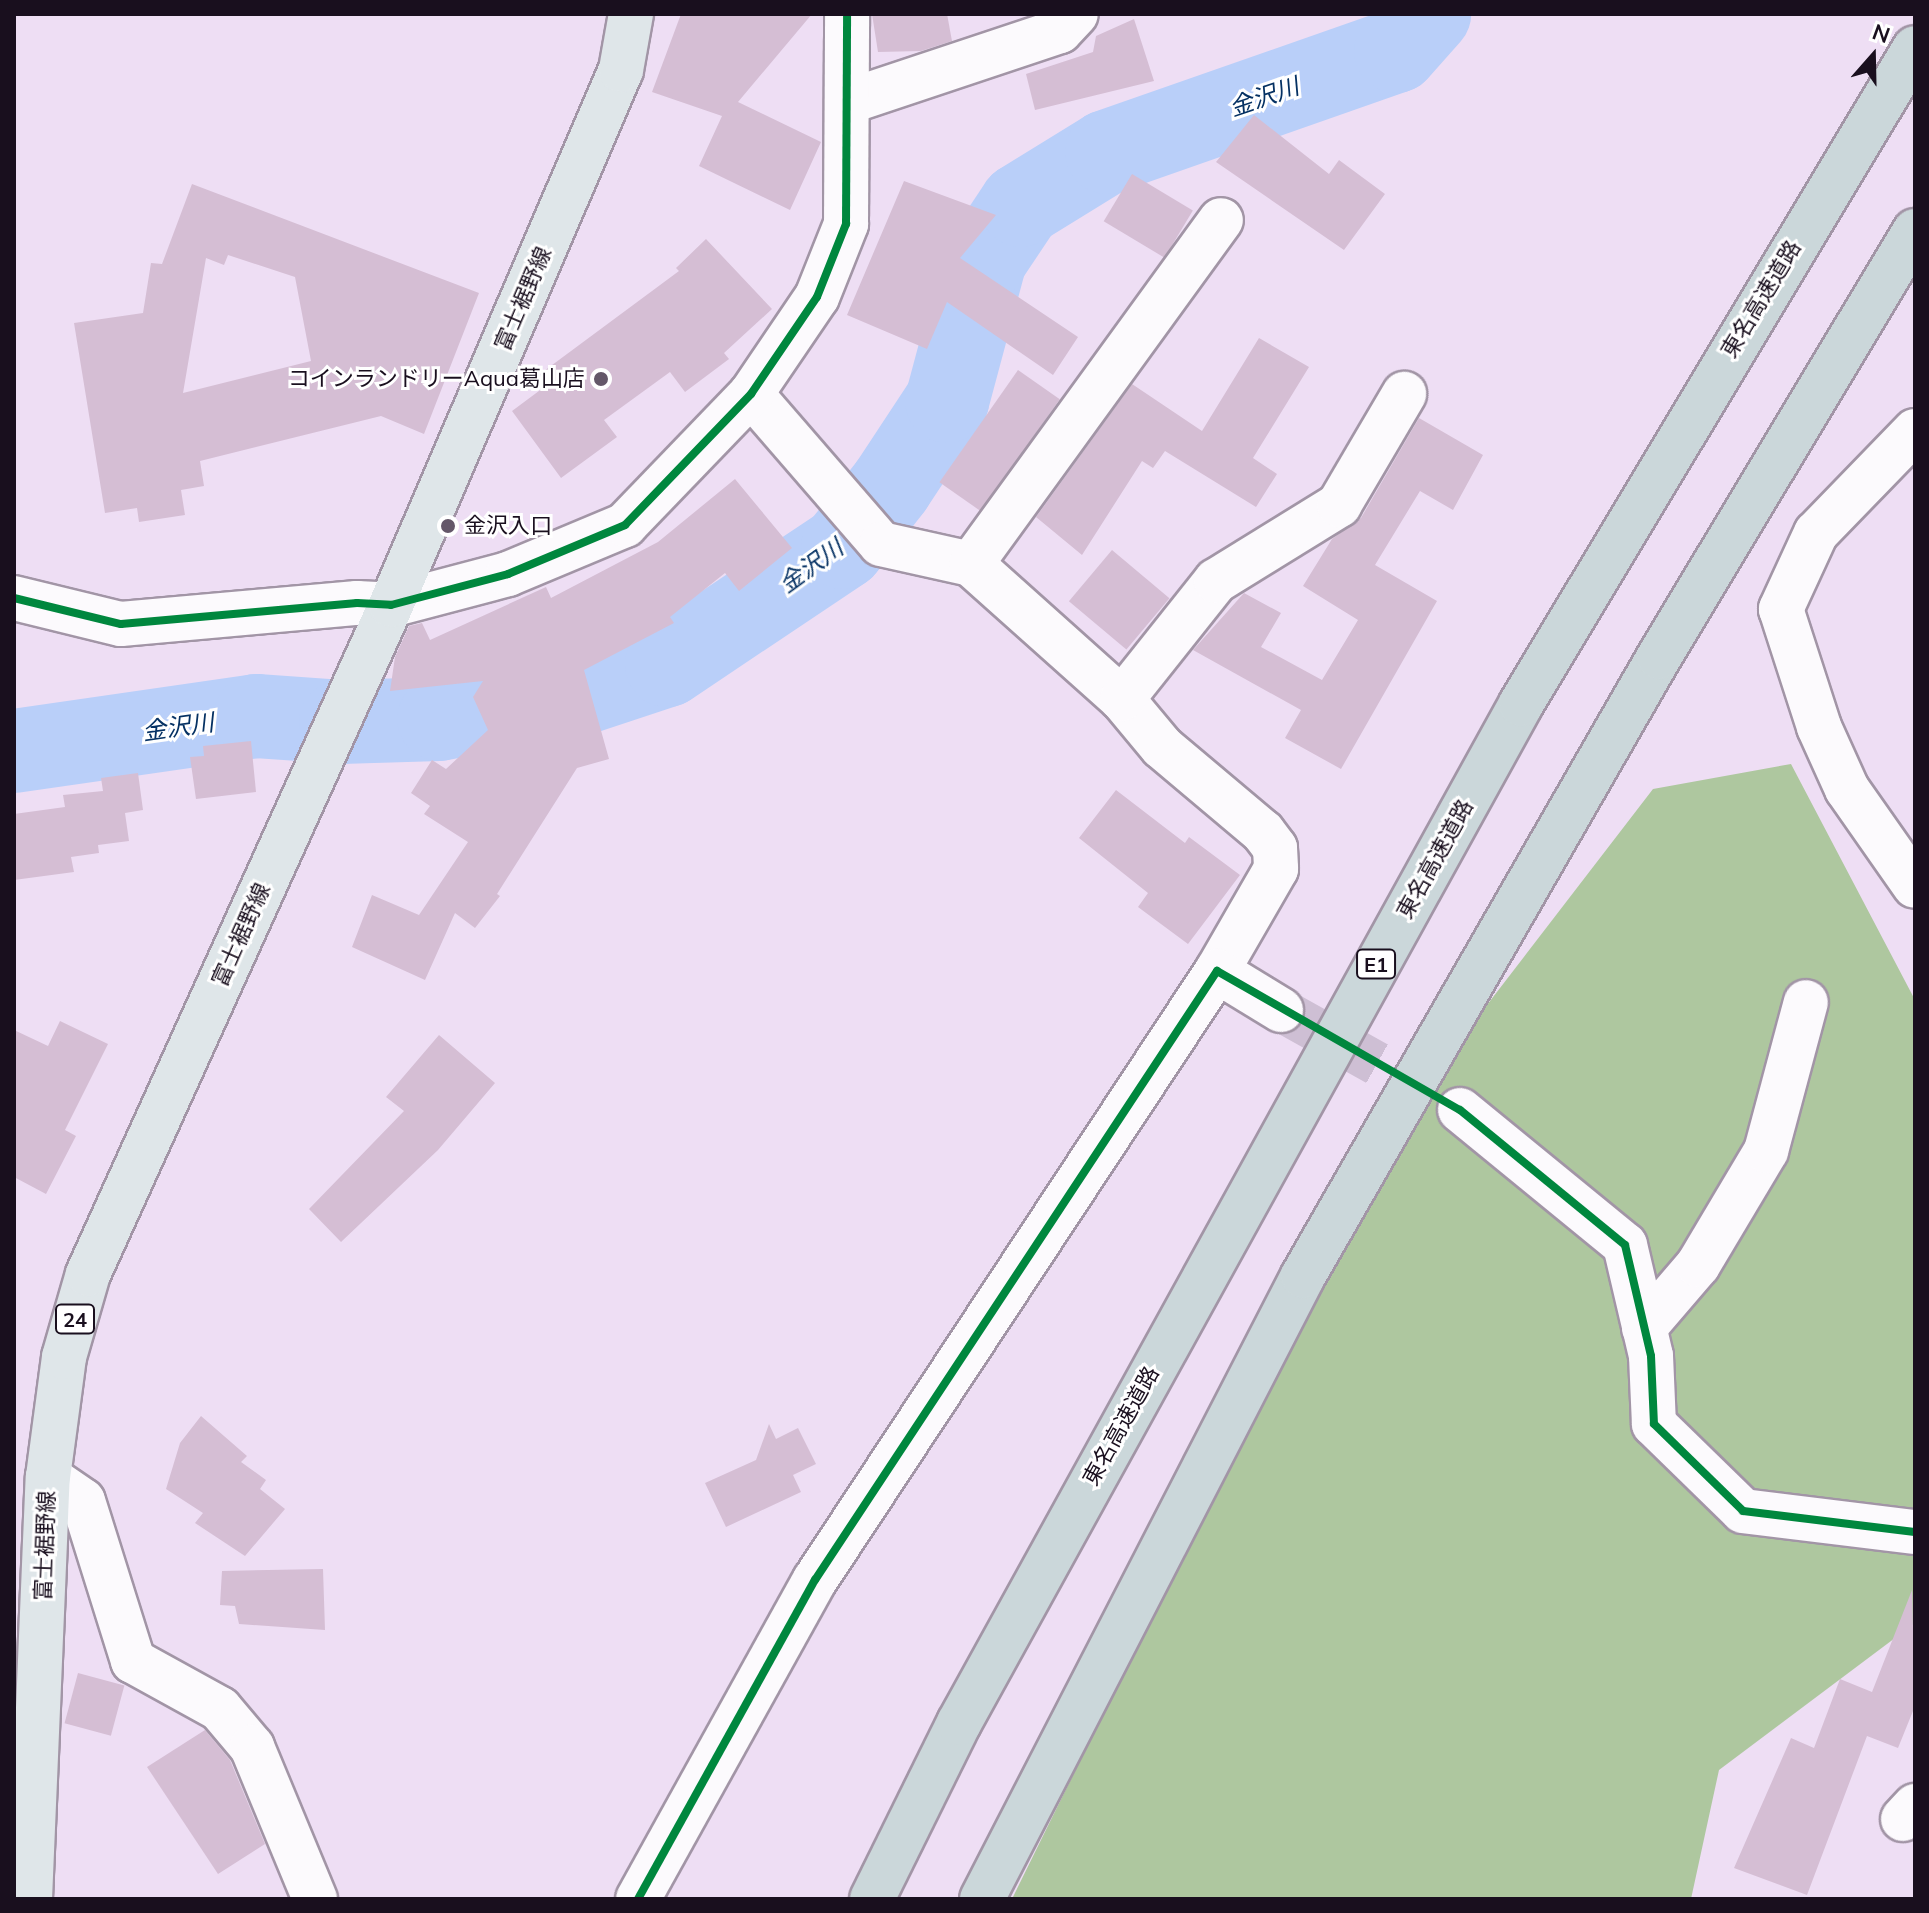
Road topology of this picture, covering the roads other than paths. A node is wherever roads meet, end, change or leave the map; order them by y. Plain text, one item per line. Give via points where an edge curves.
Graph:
1 (631, 14) edge
2 (847, 14) edge
3 (1076, 14) edge
4 (1915, 48) edge
5 (850, 101) junction
6 (1221, 220) dead end
7 (1915, 231) edge
8 (751, 394) junction
9 (1404, 394) dead end
10 (1915, 431) edge
11 (971, 564) junction
12 (14, 598) edge
13 (391, 605) junction
14 (1122, 699) junction
15 (1915, 886) edge
16 (1217, 971) junction
17 (1806, 1002) dead end
18 (1281, 1010) tunnel mouth
19 (1460, 1110) tunnel mouth
20 (1644, 1328) junction
21 (48, 1477) junction
22 (1915, 1532) edge
23 (30, 1899) edge
24 (315, 1899) edge
25 (638, 1899) edge
26 (872, 1899) edge
27 (982, 1899) edge

1 - 13 main road, 富士裾野線 / 24 via 621,70
2 - 5 street
3 - 5 street via 1060,31
4 - 26 highway, 東名高速道路 / E1 via 1521,704 967,1709
5 - 8 street via 846,224 817,297
6 - 11 street
7 - 27 highway via 1659,657 1303,1276
8 - 11 street via 881,544
8 - 13 street via 625,525 508,574
9 - 14 street via 1339,505 1216,581
10 - 15 street via 1816,533 1781,609 1819,727 1847,789
11 - 14 street
12 - 13 street via 121,624 357,603
13 - 21 main road, 富士裾野線 / 24 via 88,1274 64,1357
14 - 16 street via 1162,747 1275,848 1276,869
16 - 18 street
16 - 25 street via 815,1580
17 - 20 street via 1766,1151 1698,1265
19 - 20 street via 1625,1245
20 - 22 street via 1654,1424 1743,1511
21 - 23 main road, 富士裾野線 / 24
21 - 24 street via 83,1501 133,1661 220,1709 252,1747

